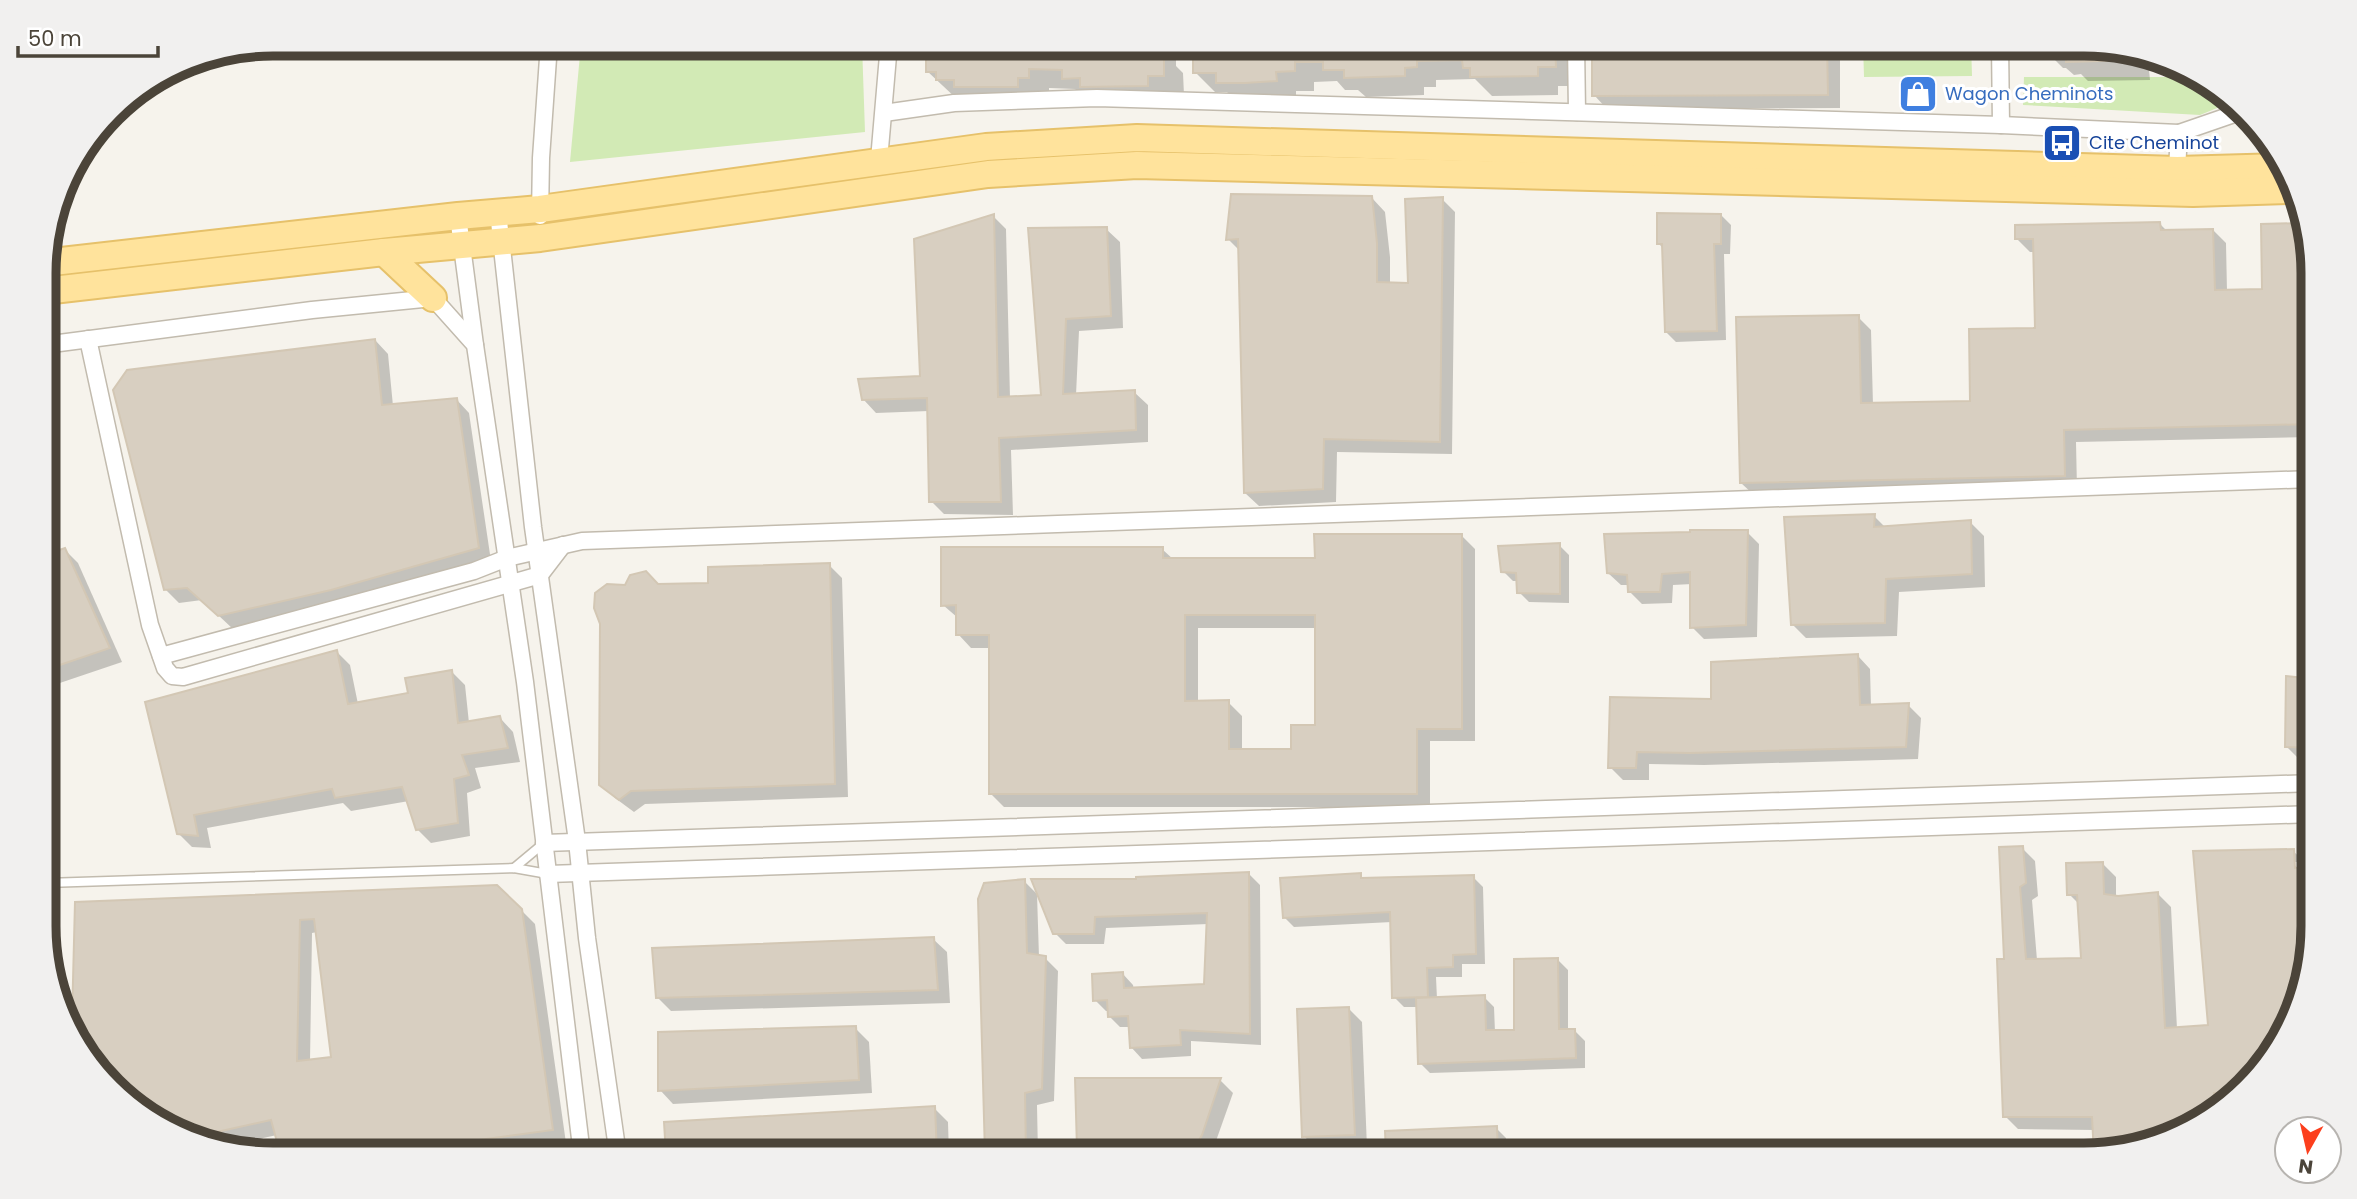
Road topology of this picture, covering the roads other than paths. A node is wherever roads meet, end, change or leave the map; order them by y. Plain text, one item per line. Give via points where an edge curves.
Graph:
1 (548, 56) edge
2 (888, 56) edge
3 (1576, 56) edge
4 (2000, 56) edge
5 (1577, 112) junction
6 (884, 113) junction
7 (2232, 115) edge
8 (2001, 125) junction
9 (2179, 133) junction
10 (879, 160) junction
11 (2273, 167) edge
12 (2177, 170) junction
13 (2284, 191) edge
14 (540, 209) junction
15 (498, 212) junction
16 (458, 216) junction
17 (540, 238) junction
18 (501, 242) junction
19 (461, 245) junction
20 (384, 252) junction
21 (56, 261) edge
22 (56, 290) edge
23 (433, 298) junction
24 (88, 339) junction
25 (56, 343) edge
26 (475, 345) junction
27 (2301, 479) edge
28 (563, 545) junction
29 (536, 550) junction
30 (507, 558) junction
31 (540, 575) junction
32 (511, 584) junction
33 (161, 656) junction
34 (565, 756) junction
35 (535, 758) junction
36 (2301, 783) edge
37 (2301, 814) edge
38 (1226, 819) junction
39 (577, 841) junction
40 (544, 843) junction
41 (1227, 851) junction
42 (514, 867) junction
43 (580, 873) junction
44 (548, 874) junction
45 (56, 883) edge
46 (581, 1143) edge
47 (616, 1143) edge

1 - 14 street
2 - 6 street
3 - 5 street
4 - 8 street
5 - 6 street via 1097,98 954,103
5 - 8 street
6 - 10 street
7 - 9 street
8 - 9 street
9 - 12 street
10 - 12 main road via 986,147 1137,138
10 - 14 main road
11 - 12 main road
13 - 17 main road via 2193,193 1137,165 988,174
14 - 15 main road
14 - 17 street
15 - 16 main road
15 - 18 street
16 - 19 street
16 - 21 main road
17 - 18 main road
18 - 19 main road
18 - 29 street
19 - 20 main road
19 - 26 street
20 - 22 main road
20 - 23 main road
23 - 24 street
23 - 26 street
24 - 25 street
24 - 33 street via 150,625
26 - 30 street
27 - 28 street
28 - 29 street
28 - 31 street
29 - 30 street
29 - 31 street
30 - 32 street
30 - 33 street via 474,571
31 - 32 street
31 - 34 street
32 - 33 street via 183,677 168,673
32 - 35 street
34 - 35 street
34 - 39 street
35 - 40 street
36 - 38 street
37 - 41 street
38 - 39 street
38 - 41 street
39 - 40 street
39 - 43 street
40 - 42 lane
40 - 44 street
41 - 43 street
42 - 44 lane
42 - 45 lane
43 - 44 street
43 - 47 street
44 - 46 street

